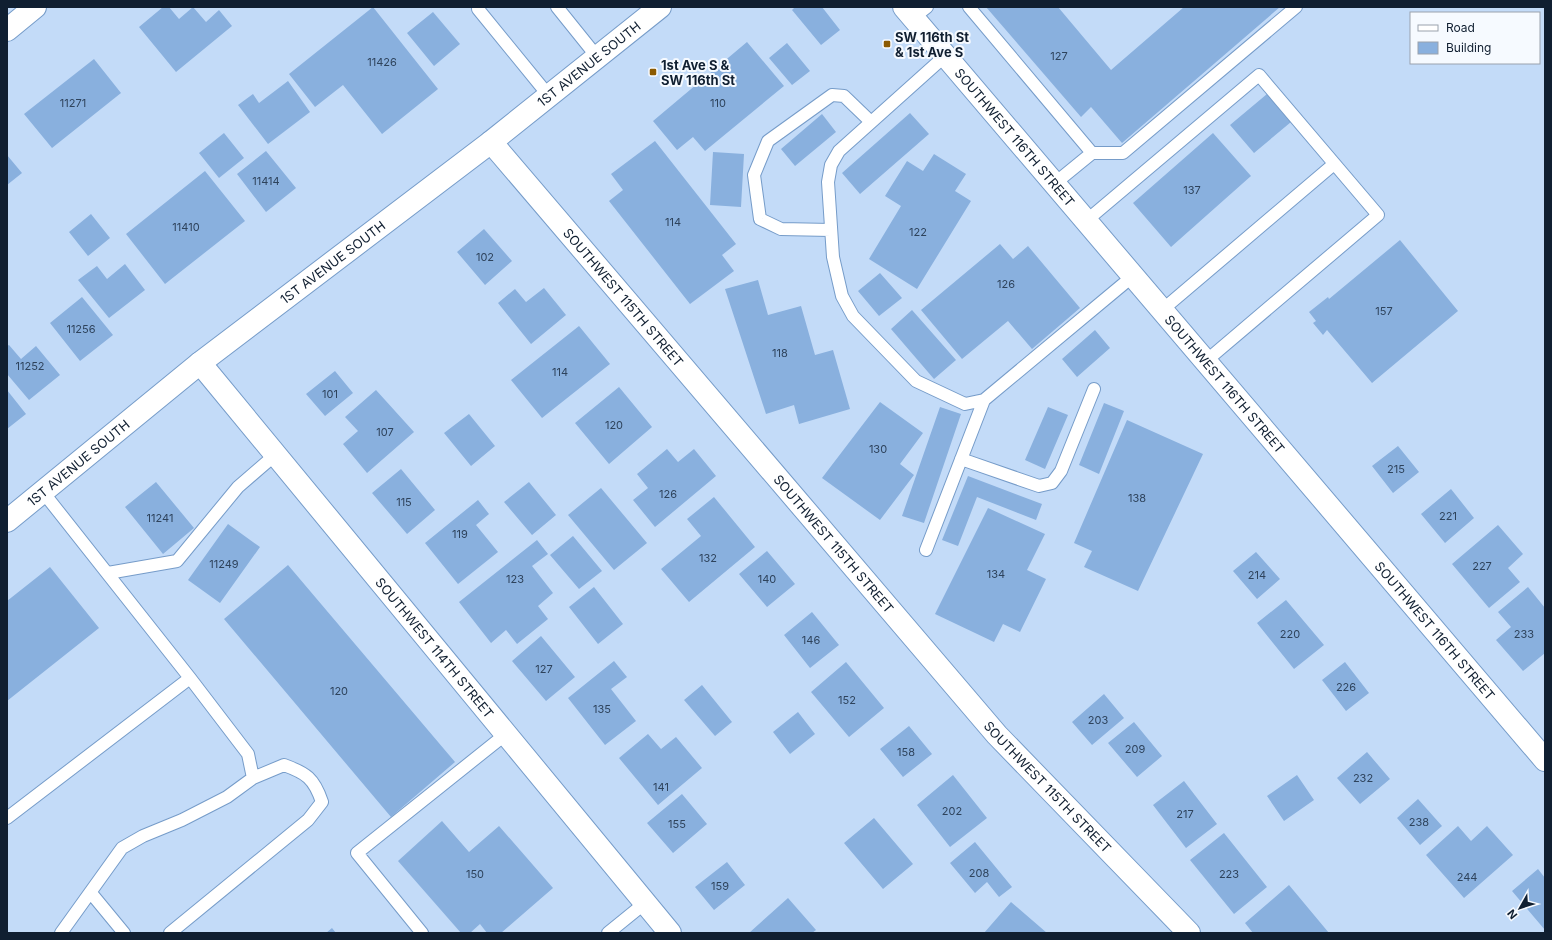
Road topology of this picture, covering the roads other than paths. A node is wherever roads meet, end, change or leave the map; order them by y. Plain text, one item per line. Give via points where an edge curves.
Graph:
1 (35, 7) edge
2 (557, 7) edge
3 (969, 7) edge
4 (1296, 7) edge
5 (478, 9) dead end
6 (649, 10) edge
7 (915, 11) edge
8 (7, 30) edge
9 (945, 56) junction
10 (598, 58) junction
11 (549, 96) junction
12 (871, 122) junction
13 (491, 142) junction
14 (1092, 153) junction
15 (1334, 164) junction
16 (1054, 184) junction
17 (1086, 221) junction
18 (831, 230) junction
19 (1133, 276) junction
20 (1161, 311) junction
21 (1206, 361) junction
22 (200, 363) junction
23 (1094, 389) dead end
24 (984, 400) junction
25 (275, 454) junction
26 (961, 459) junction
27 (43, 492) junction
28 (7, 521) edge
29 (926, 550) dead end
30 (108, 573) junction
31 (190, 678) junction
32 (506, 734) junction
33 (1545, 760) edge
34 (253, 778) junction
35 (7, 818) edge
36 (91, 893) junction
37 (645, 902) junction
38 (61, 933) edge
39 (124, 933) edge
40 (170, 933) edge
41 (422, 933) edge
42 (608, 933) edge
43 (670, 933) edge
44 (1189, 933) edge

1 - 8 street
2 - 10 lane
3 - 14 lane
4 - 14 lane via 1123,153
5 - 11 lane
6 - 10 street, 1ST AVENUE SOUTH
7 - 9 street, SOUTHWEST 116TH STREET
9 - 12 lane
9 - 16 street, SOUTHWEST 116TH STREET
10 - 11 street, 1ST AVENUE SOUTH
11 - 13 street, 1ST AVENUE SOUTH
12 - 18 lane via 839,151 831,165 828,182
12 - 18 lane via 844,96 832,95 768,141 754,175 760,220 781,229
13 - 22 street, 1ST AVENUE SOUTH
13 - 44 street, SOUTHWEST 115TH STREET via 997,735
14 - 16 lane
15 - 17 lane via 1259,75
15 - 20 lane
15 - 21 lane via 1378,215
16 - 17 street, SOUTHWEST 116TH STREET
17 - 19 street, SOUTHWEST 116TH STREET
18 - 24 lane via 833,257 842,296 853,316 916,381 965,404
19 - 20 street, SOUTHWEST 116TH STREET
19 - 24 lane
20 - 21 street, SOUTHWEST 116TH STREET
21 - 33 street, SOUTHWEST 116TH STREET
22 - 25 street, SOUTHWEST 114TH STREET
22 - 27 street, 1ST AVENUE SOUTH
23 - 26 lane via 1061,471 1052,483 1039,486
24 - 26 lane
25 - 30 lane via 238,487 177,561
25 - 32 street, SOUTHWEST 114TH STREET
26 - 29 lane
27 - 28 street, 1ST AVENUE SOUTH
27 - 30 lane
30 - 31 lane
31 - 34 lane via 248,754
31 - 35 lane
32 - 37 street, SOUTHWEST 114TH STREET
32 - 41 lane via 357,853
34 - 36 lane via 227,797 122,848
34 - 40 lane via 284,765 306,774 318,789 322,802 308,820
36 - 38 lane
36 - 39 lane
37 - 42 lane
37 - 43 street, SOUTHWEST 114TH STREET

